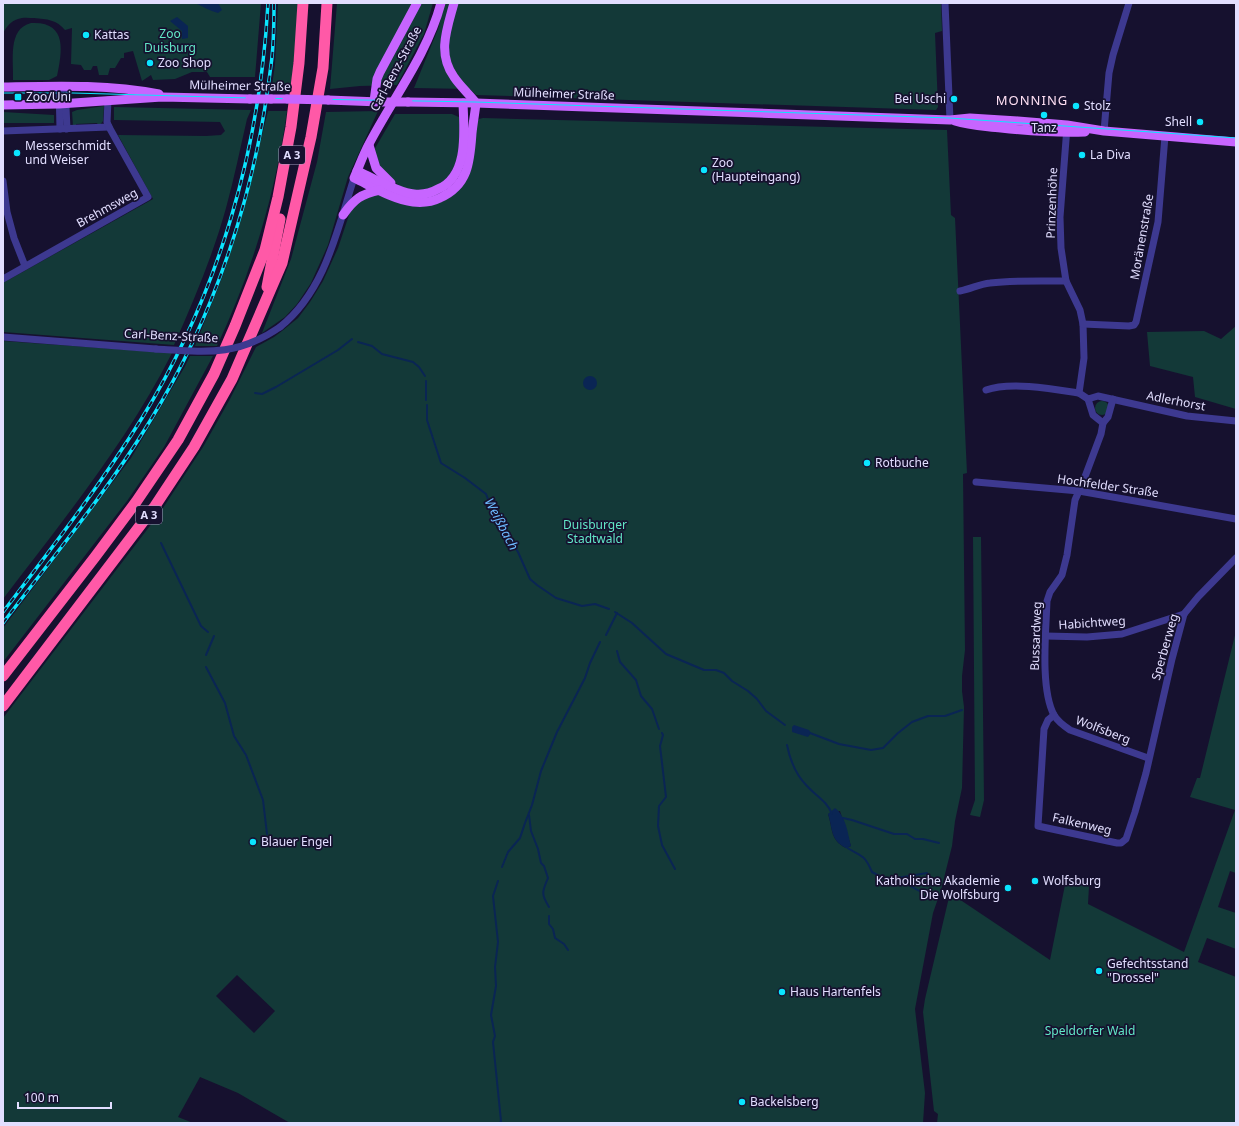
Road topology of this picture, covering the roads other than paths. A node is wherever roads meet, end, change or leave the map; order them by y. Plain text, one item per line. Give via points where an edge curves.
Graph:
1 (303, 3) edge
2 (310, 3) edge
3 (327, 3) edge
4 (417, 3) edge
5 (441, 3) edge
6 (454, 3) edge
7 (945, 3) edge
8 (1129, 3) edge
9 (62, 86) junction
10 (3, 87) edge
11 (177, 97) junction
12 (108, 100) junction
13 (377, 102) junction
14 (463, 103) junction
15 (476, 103) junction
16 (63, 104) junction
17 (3, 105) edge
18 (950, 120) junction
19 (109, 127) junction
20 (63, 129) junction
21 (1066, 129) junction
22 (3, 131) edge
23 (1104, 131) junction
24 (1165, 136) junction
25 (1236, 142) edge
26 (368, 145) junction
27 (356, 174) junction
28 (3, 182) edge
29 (398, 189) junction
30 (380, 190) junction
31 (344, 215) junction
32 (25, 266) junction
33 (3, 279) edge
34 (1066, 281) junction
35 (960, 291) dead end
36 (264, 305) junction
37 (1083, 324) junction
38 (4, 338) edge
39 (986, 390) dead end
40 (1079, 393) junction
41 (1088, 399) junction
42 (1113, 399) junction
43 (1236, 421) edge
44 (1103, 423) junction
45 (976, 482) dead end
46 (1079, 491) junction
47 (1236, 519) edge
48 (1236, 558) edge
49 (1184, 614) junction
50 (1046, 636) junction
51 (3, 676) edge
52 (3, 706) edge
53 (1054, 715) junction
54 (1148, 758) junction

1 - 51 highway, A 3 via 291,127 278,197 265,250 214,374 178,440 136,502
2 - 36 highway, A 3 via 306,67 298,128
3 - 36 highway via 323,68 311,137 282,263
4 - 13 main road via 377,79
5 - 26 main road, Carl-Benz-Straße via 411,73
6 - 15 main road via 444,44 445,60 454,77
7 - 18 street
8 - 23 street via 1109,73
9 - 10 main road, Mülheimer Straße
9 - 11 main road, Mülheimer Straße via 117,88
9 - 16 street
11 - 12 main road, Mülheimer Straße
11 - 13 main road, Mülheimer Straße, bridge
12 - 16 main road, Mülheimer Straße
12 - 19 street, Brehmsweg
13 - 14 main road, Mülheimer Straße, bridge
14 - 15 main road, Mülheimer Straße
14 - 29 main road via 462,155 454,176 441,188 427,193 414,194
15 - 18 main road, Mülheimer Straße
15 - 30 main road via 469,162 461,181 451,191 437,199 421,202 407,200
16 - 17 main road, Mülheimer Straße
16 - 20 street
18 - 21 main road, Mülheimer Straße via 967,125 1021,131
19 - 20 street
19 - 32 street, Brehmsweg via 148,197
20 - 22 street
21 - 23 main road, Mülheimer Straße
21 - 34 street, Prinzenhöhe via 1060,217
23 - 24 main road, Mülheimer Straße
24 - 25 main road, Mülheimer Straße
24 - 37 street, Moränenstraße via 1158,222 1138,318 1134,325 1129,326
26 - 27 main road, Carl-Benz-Straße
26 - 29 main road via 380,174
27 - 29 main road
27 - 30 main road
27 - 31 street, Carl-Benz-Straße
28 - 32 street via 7,212
30 - 31 main road via 355,200
31 - 38 street, Carl-Benz-Straße, bridge via 312,290 301,307 280,327 250,344 226,350 192,351
32 - 33 street, Brehmsweg
34 - 35 street via 1026,280 991,283
34 - 37 street, Prinzenhöhe via 1080,310
36 - 52 highway, A 3 via 232,379 190,454 155,506
37 - 40 street, Prinzenhöhe via 1084,358
39 - 40 street via 995,386 1027,387
40 - 41 street
41 - 42 street via 1098,396
41 - 44 street via 1093,415
42 - 43 street, Adlerhorst via 1187,416
42 - 44 street via 1108,417
44 - 46 street
45 - 46 street, Hochfelder Straße
46 - 47 street, Hochfelder Straße
46 - 50 street, Bussardweg via 1075,500 1063,570 1047,601
48 - 49 street, Sperberweg
49 - 50 street, Habichtweg via 1122,634 1087,637
49 - 54 street, Sperberweg
50 - 53 street, Bussardweg via 1046,687
53 - 54 street, Wolfsberg via 1070,730
53 - 54 street, Falkenweg via 1044,729 1038,826 1121,843 1126,838 1136,812

